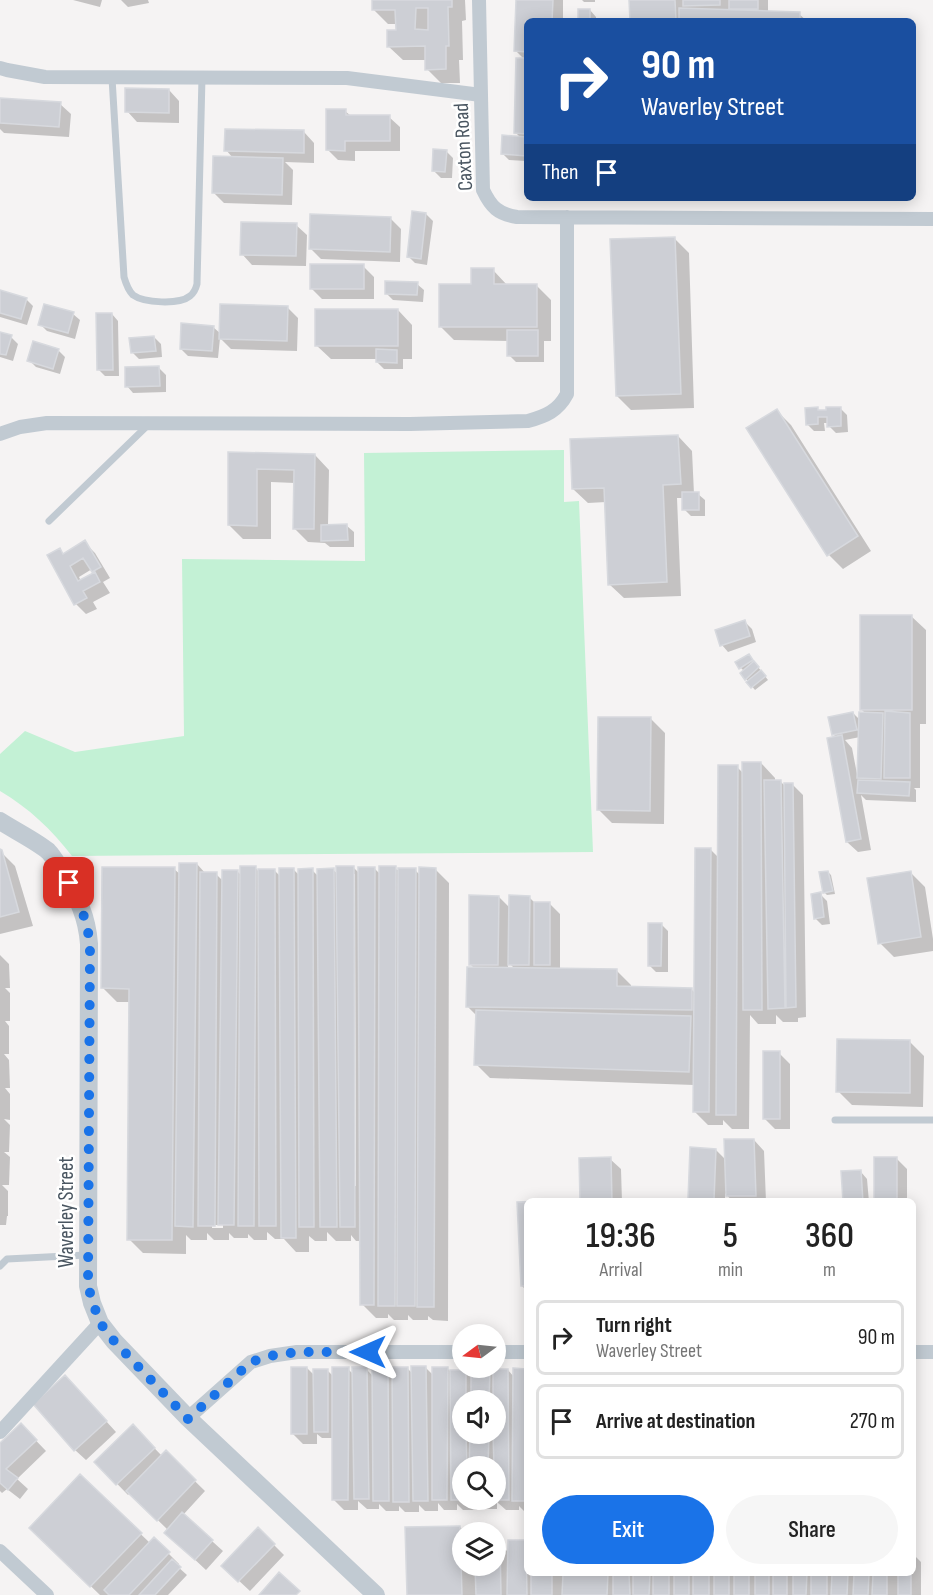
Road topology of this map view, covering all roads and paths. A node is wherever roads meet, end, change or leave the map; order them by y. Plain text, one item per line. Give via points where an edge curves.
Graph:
1 (479, 0) edge
2 (0, 68) edge
3 (202, 77) junction
4 (112, 78) junction
5 (481, 95) junction
6 (567, 217) junction
7 (933, 219) edge
8 (150, 423) junction
9 (0, 434) edge
10 (49, 521) dead end
11 (0, 821) edge
12 (835, 1120) dead end
13 (933, 1120) edge
14 (88, 1255) junction
15 (0, 1266) edge
16 (100, 1323) junction
17 (452, 1352) edge
18 (506, 1352) edge
19 (524, 1352) edge
20 (916, 1352) edge
21 (933, 1352) edge
22 (188, 1419) junction
23 (0, 1432) edge
24 (0, 1551) edge
25 (47, 1595) edge
26 (376, 1595) edge

1 - 5 street, Caxton Road
2 - 4 street via 45,77
3 - 4 street
3 - 4 lane via 197,284 190,297 158,302 132,294 124,277
3 - 5 street via 347,78
5 - 6 street, Caxton Road via 483,190 488,201 507,215
6 - 7 street, Caxton Road
6 - 8 street via 567,394 553,412 541,418 410,424
8 - 9 street via 47,423
8 - 10 lane
11 - 14 street, Waverley Street via 48,852 59,865 84,912 88,929
12 - 13 lane
14 - 15 lane via 7,1259
14 - 16 street, Waverley Street via 88,1286
16 - 22 street, Waverley Street
16 - 23 street
17 - 22 street via 297,1352 270,1356 251,1362
18 - 19 street
20 - 21 street
22 - 26 street, Waverley Street
24 - 25 street

